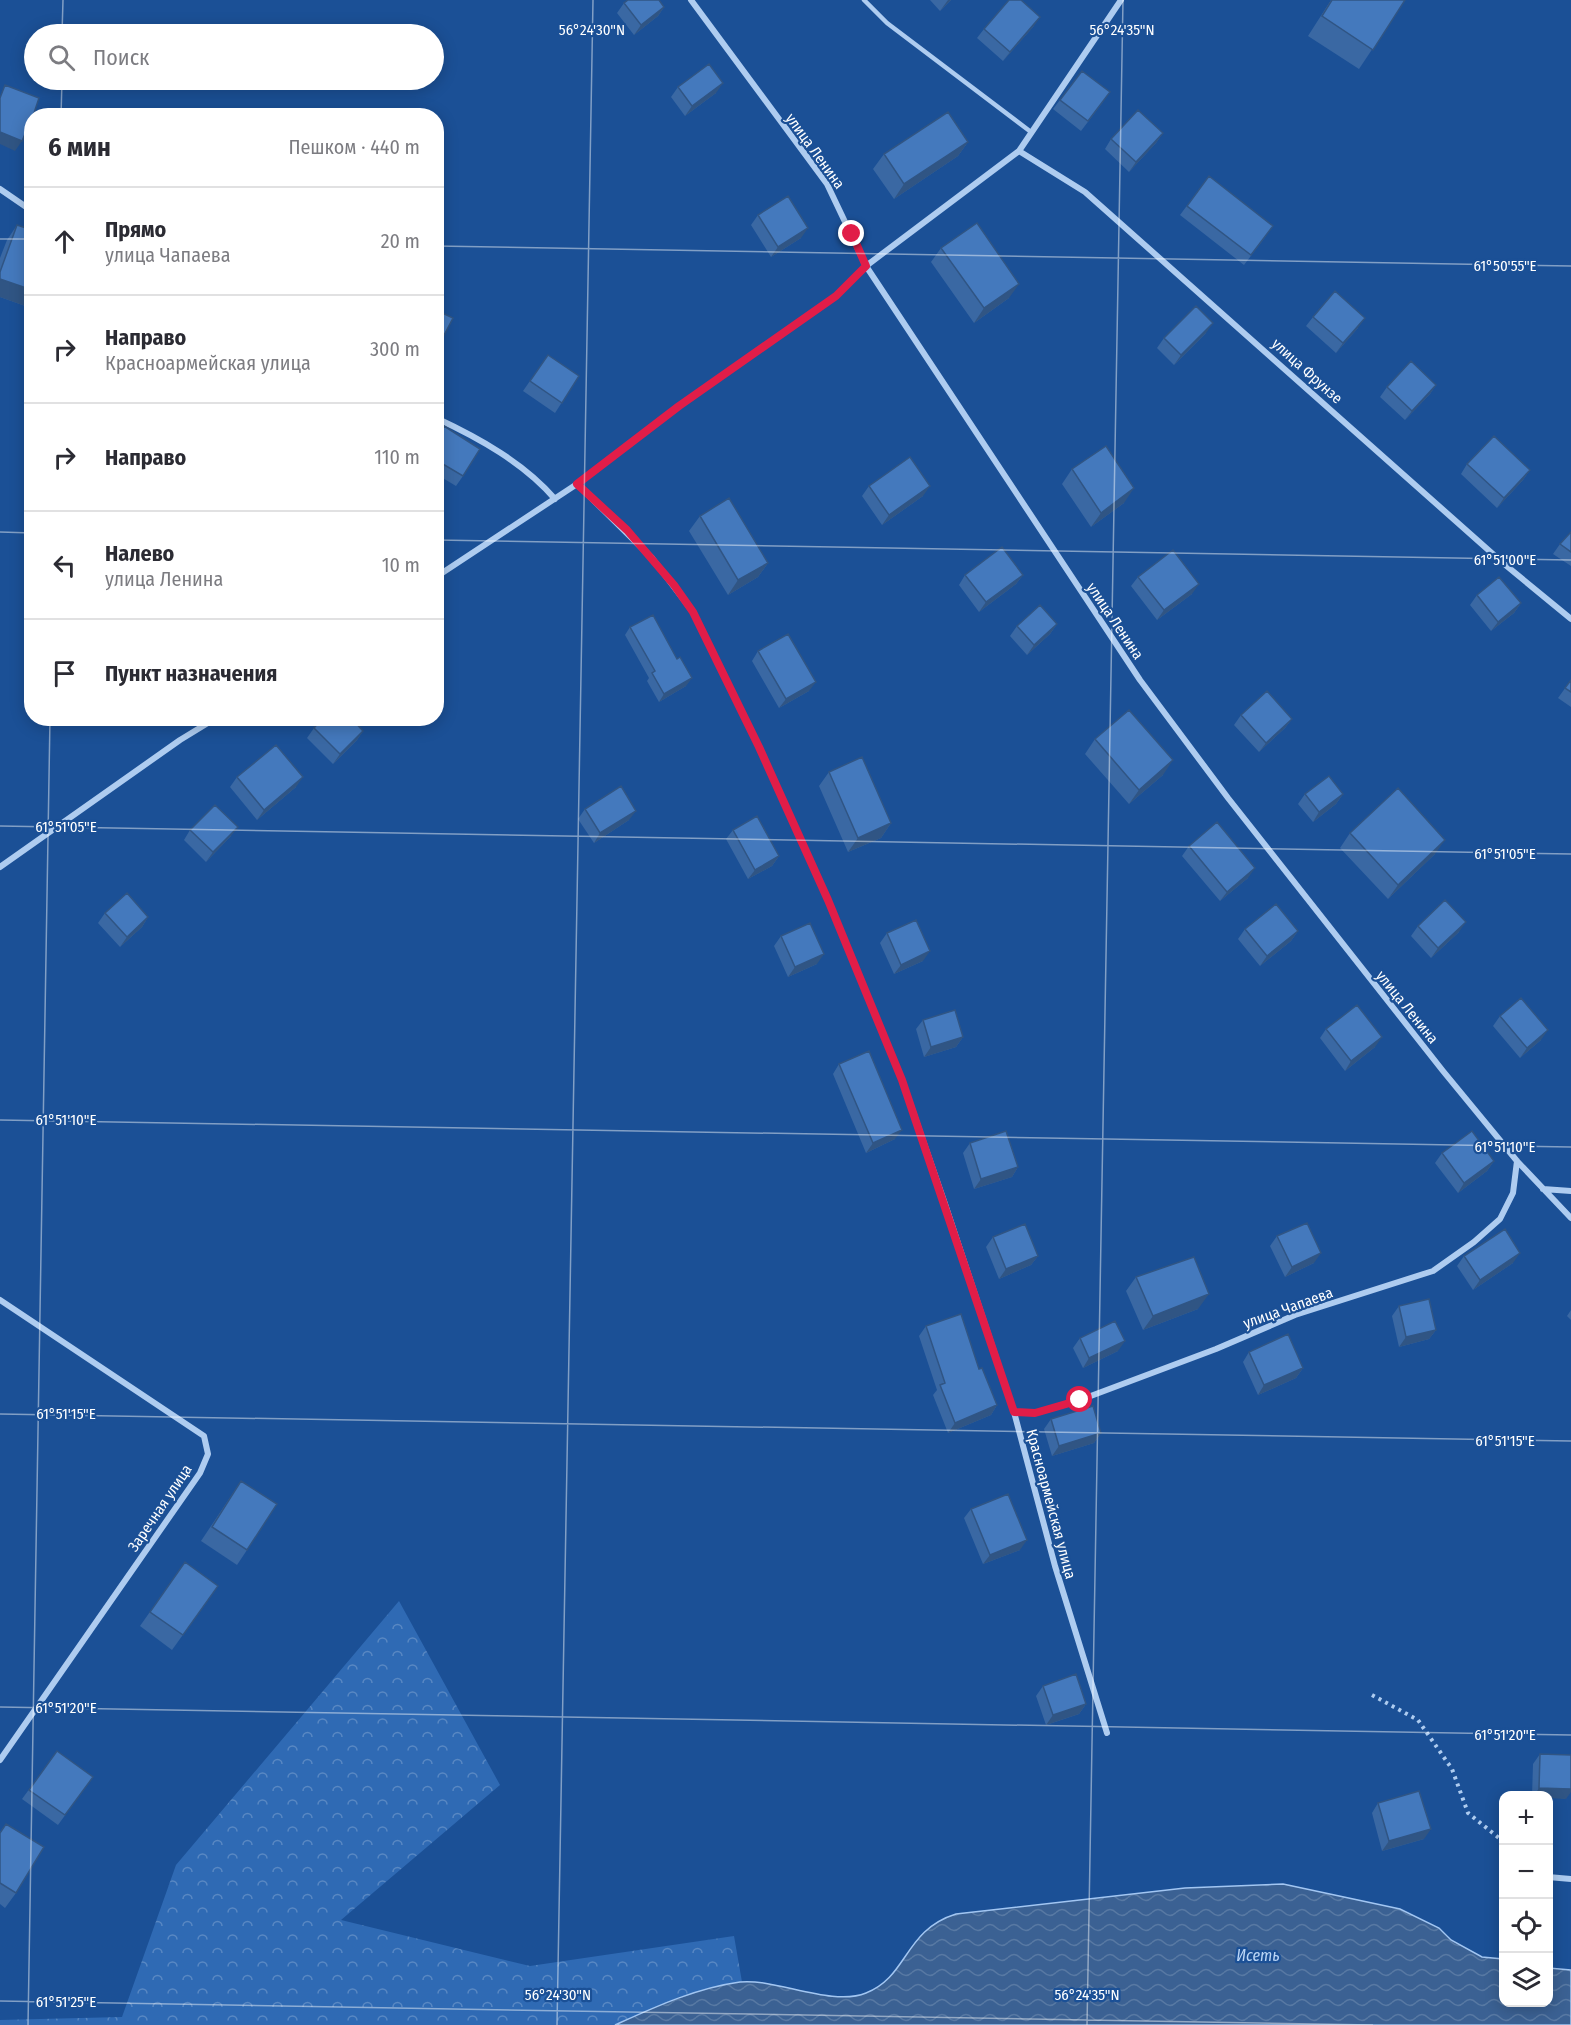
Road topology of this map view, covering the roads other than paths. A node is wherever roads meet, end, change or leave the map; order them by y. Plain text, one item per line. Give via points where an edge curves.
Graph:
1 (691, 0) edge
2 (864, 0) edge
3 (1121, 0) edge
4 (1031, 132) junction
5 (1019, 151) junction
6 (0, 189) edge
7 (24, 206) edge
8 (866, 266) junction
9 (444, 422) edge
10 (577, 484) junction
11 (555, 499) junction
12 (444, 572) edge
13 (1571, 619) edge
14 (203, 726) edge
15 (0, 867) edge
16 (1517, 1161) junction
17 (1543, 1189) junction
18 (1571, 1191) edge
19 (1571, 1218) edge
20 (0, 1300) edge
21 (1014, 1412) junction
22 (1107, 1733) dead end
23 (0, 1760) edge
24 (1553, 1877) edge
25 (1571, 1879) edge

1 - 8 street, улица Ленина via 827,184
2 - 4 lane via 888,23
3 - 4 street
4 - 5 street
5 - 8 street
5 - 13 street, улица Фрунзе via 1085,192
6 - 7 street
8 - 10 street via 836,296 679,406
8 - 16 street, улица Ленина via 1140,680 1333,934
9 - 11 street via 532,475
10 - 11 street
10 - 21 street, Красноармейская улица via 627,530 693,612 759,747 828,900 902,1080
11 - 12 street
14 - 15 street
16 - 17 street, улица Ленина
16 - 21 street, улица Чапаева via 1512,1193 1500,1219 1433,1271 1295,1315 1080,1400 1035,1413
17 - 18 street
17 - 19 street, улица Ленина
20 - 23 street, Заречная улица via 204,1436 208,1454 200,1473
21 - 22 street, Красноармейская улица via 1055,1566
24 - 25 street

